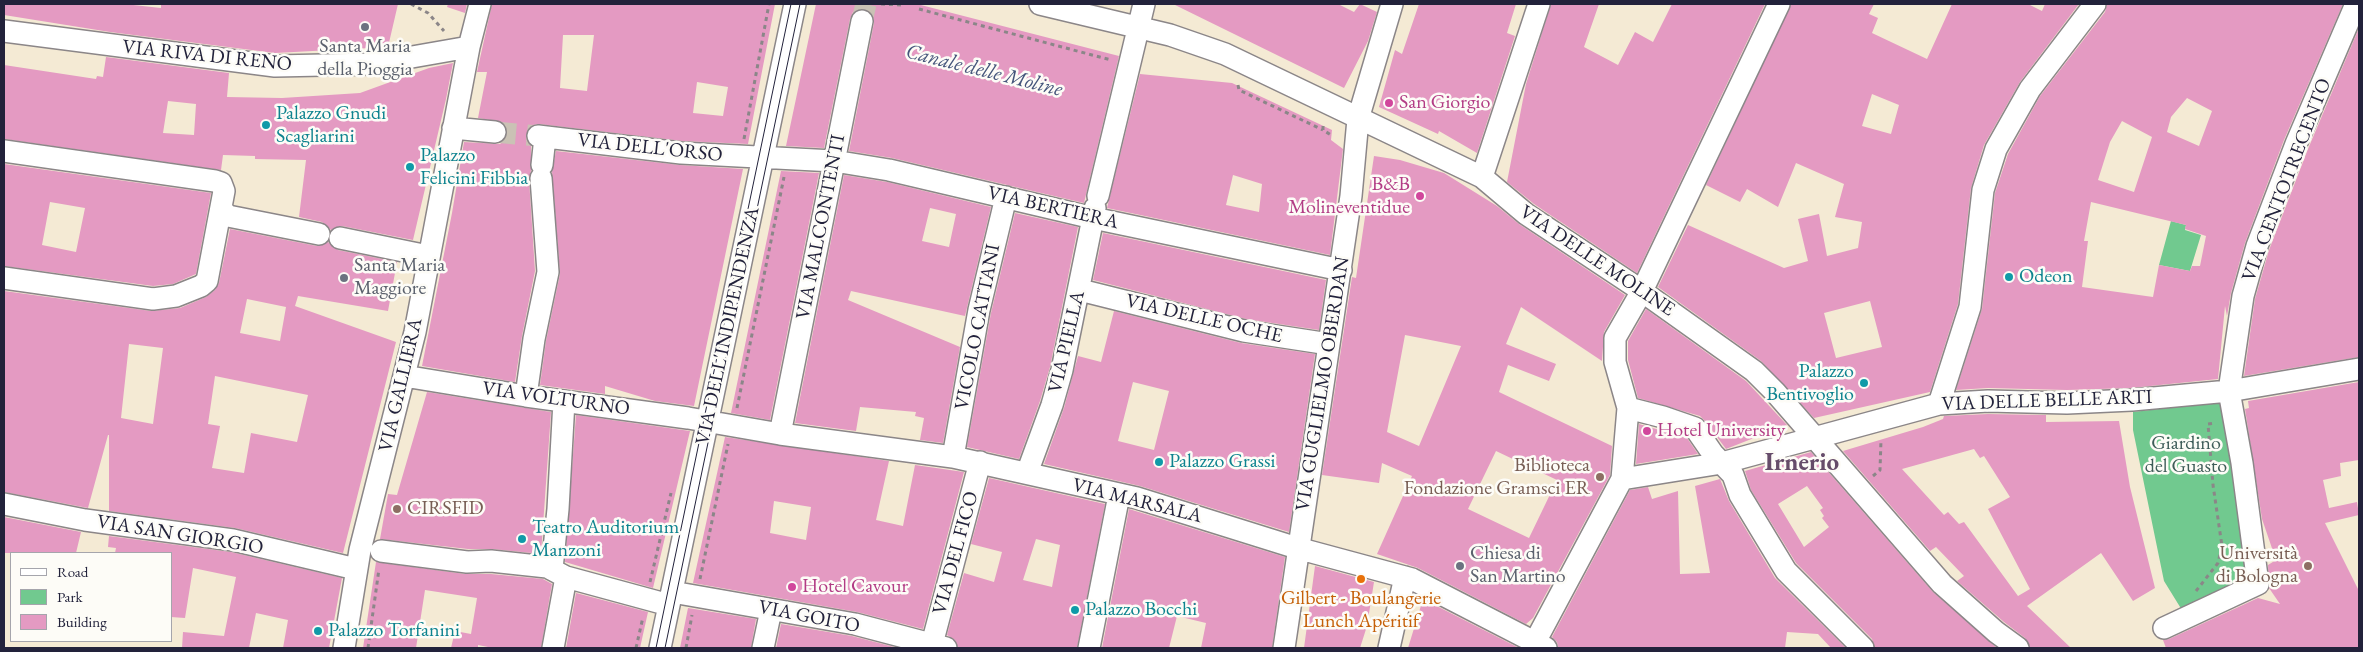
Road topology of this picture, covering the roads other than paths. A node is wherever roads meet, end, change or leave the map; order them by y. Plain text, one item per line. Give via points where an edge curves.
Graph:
1 (480, 4) edge
2 (796, 4) edge
3 (1040, 4) edge
4 (1144, 4) edge
5 (1392, 4) edge
6 (1539, 4) edge
7 (1779, 4) edge
8 (2095, 4) edge
9 (2356, 4) edge
10 (862, 20) tunnel mouth
11 (1139, 27) junction
12 (4, 31) edge
13 (469, 47) junction
14 (1358, 118) junction
15 (453, 128) junction
16 (495, 132) tunnel mouth
17 (4, 151) edge
18 (763, 158) junction
19 (834, 161) junction
20 (1482, 178) junction
21 (1006, 196) junction
22 (1095, 207) junction
23 (221, 209) junction
24 (319, 234) dead end
25 (340, 238) dead end
26 (428, 256) junction
27 (1340, 270) junction
28 (4, 278) edge
29 (1080, 290) junction
30 (1642, 290) junction
31 (1330, 344) junction
32 (2359, 369) edge
33 (404, 376) junction
34 (2229, 391) junction
35 (526, 396) junction
36 (564, 401) junction
37 (1939, 404) junction
38 (1628, 408) junction
39 (708, 422) junction
40 (780, 434) junction
41 (1814, 436) junction
42 (953, 457) junction
43 (980, 462) junction
44 (1722, 463) junction
45 (1027, 473) junction
46 (1622, 479) junction
47 (1119, 495) junction
48 (4, 504) edge
49 (1298, 548) junction
50 (380, 558) road end
51 (356, 569) junction
52 (559, 573) junction
53 (1405, 577) junction
54 (670, 598) junction
55 (770, 610) junction
56 (2164, 628) dead end
57 (1541, 645) edge
58 (939, 646) edge
59 (1858, 646) edge
60 (344, 648) edge
61 (553, 648) edge
62 (660, 648) edge
63 (763, 648) edge
64 (1090, 648) edge
65 (1284, 648) edge
66 (1390, 648) edge
67 (2018, 648) edge

1 - 13 street, VIA GALLIERA
2 - 18 street, VIA DELL'INDIPENDENZA
3 - 11 street, VIA DELLE MOLINE
4 - 11 street, VIA PIELLA
5 - 14 street, VIA GUGLIELMO OBERDAN
6 - 20 street
7 - 30 street
8 - 37 street via 2030,89 1996,149 1983,190 1970,307
9 - 34 street, VIA CENTOTRECENTO via 2296,144 2257,246 2243,296
10 - 19 street, VIA MALCONTENTI
11 - 14 street, VIA DELLE MOLINE via 1225,54
11 - 22 street, VIA PIELLA
12 - 13 street, VIA RIVA DI RENO via 275,66 372,64
13 - 15 street, VIA GALLIERA
14 - 20 street, VIA DELLE MOLINE
14 - 27 street, VIA GUGLIELMO OBERDAN
15 - 16 street
15 - 26 street, VIA GALLIERA
17 - 23 street via 216,181 223,186
18 - 19 street, VIA BERTIERA via 792,164
18 - 35 street, VIA DELL'ORSO via 681,153 542,137 548,272
18 - 39 street, VIA DELL'INDIPENDENZA
19 - 21 street, VIA BERTIERA
19 - 40 street, VIA MALCONTENTI
20 - 30 street, VIA DELLE MOLINE via 1526,214
21 - 22 street, VIA BERTIERA
21 - 42 street, VICOLO CATTANI via 979,310
22 - 27 street, VIA BERTIERA
22 - 29 street, VIA PIELLA
23 - 24 street via 228,216
23 - 28 street via 207,280 176,296 152,299
25 - 26 street
26 - 33 street, VIA GALLIERA
27 - 31 street, VIA GUGLIELMO OBERDAN
29 - 31 street, VIA DELLE OCHE via 1244,331
29 - 45 street, VIA PIELLA via 1052,404
30 - 38 street via 1613,344
30 - 41 street, VIA DELLE MOLINE via 1754,371
31 - 49 street, VIA GUGLIELMO OBERDAN
32 - 34 street, VIA DELLE BELLE ARTI
33 - 35 street, VIA VOLTURNO
33 - 51 street, VIA GALLIERA
34 - 37 street, VIA DELLE BELLE ARTI via 2067,403 1988,401
34 - 56 street, VIA CENTOTRECENTO via 2258,584
35 - 36 street, VIA VOLTURNO
36 - 39 street, VIA VOLTURNO
36 - 52 street via 558,509
37 - 41 street, VIA DELLE BELLE ARTI
38 - 44 street via 1695,428
38 - 46 street
39 - 40 street, VIA MARSALA
39 - 54 street, VIA DELL'INDIPENDENZA
40 - 42 street, VIA MARSALA
41 - 44 street, VIA DELLE BELLE ARTI
41 - 67 street, VIA DELLE MOLINE via 1942,584
42 - 43 street, VIA MARSALA
43 - 45 street, VIA MARSALA
43 - 58 street, VIA DEL FICO
44 - 46 street, VIA DELLE BELLE ARTI
44 - 59 street via 1733,475 1740,495 1786,570
45 - 47 street, VIA MARSALA
46 - 57 street
47 - 49 street, VIA MARSALA via 1191,513
47 - 64 street
48 - 51 street, VIA SAN GIORGIO via 85,520 233,540
49 - 53 street, VIA MARSALA
49 - 65 street, VIA GUGLIELMO OBERDAN
50 - 52 street, VIA GOITO via 491,561
51 - 60 street, VIA GALLIERA
52 - 54 street, VIA GOITO via 646,600
52 - 61 street
53 - 57 street, VIA MARSALA via 1429,586
53 - 66 street
54 - 55 street, VIA GOITO via 727,600
54 - 62 street, VIA DELL'INDIPENDENZA
55 - 58 street, VIA GOITO via 855,624
55 - 63 street

